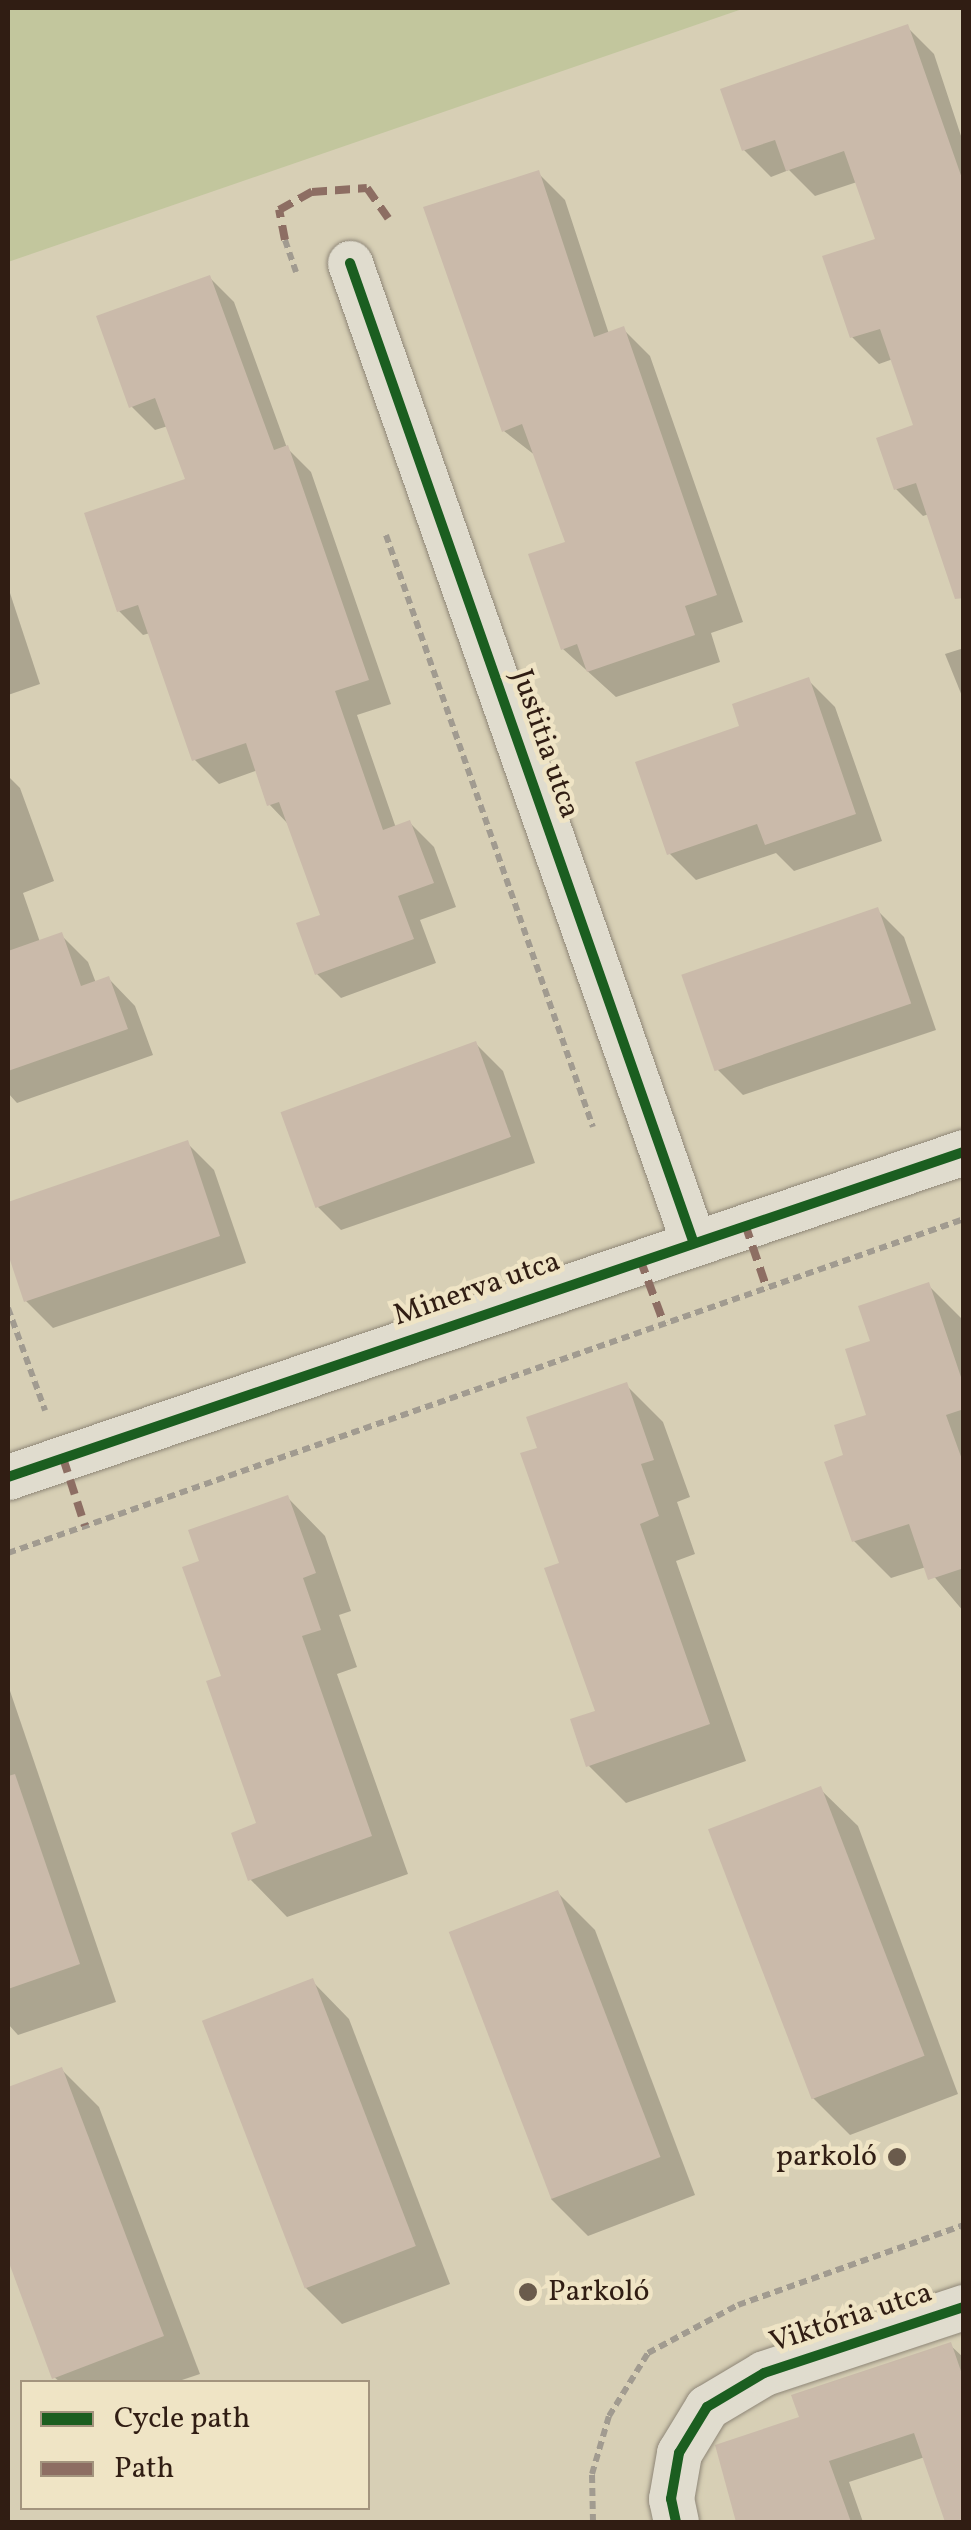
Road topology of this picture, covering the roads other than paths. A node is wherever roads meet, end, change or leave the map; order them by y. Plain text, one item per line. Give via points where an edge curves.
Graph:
1 (350, 263) dead end
2 (964, 1152) edge
3 (692, 1241) junction
4 (8, 1476) edge
5 (964, 2307) edge
6 (676, 2522) edge

1 - 3 street, Justitia utca
2 - 3 street, Minerva utca
3 - 4 street, Minerva utca
5 - 6 street, Viktória utca via 764,2373 707,2407 679,2453

